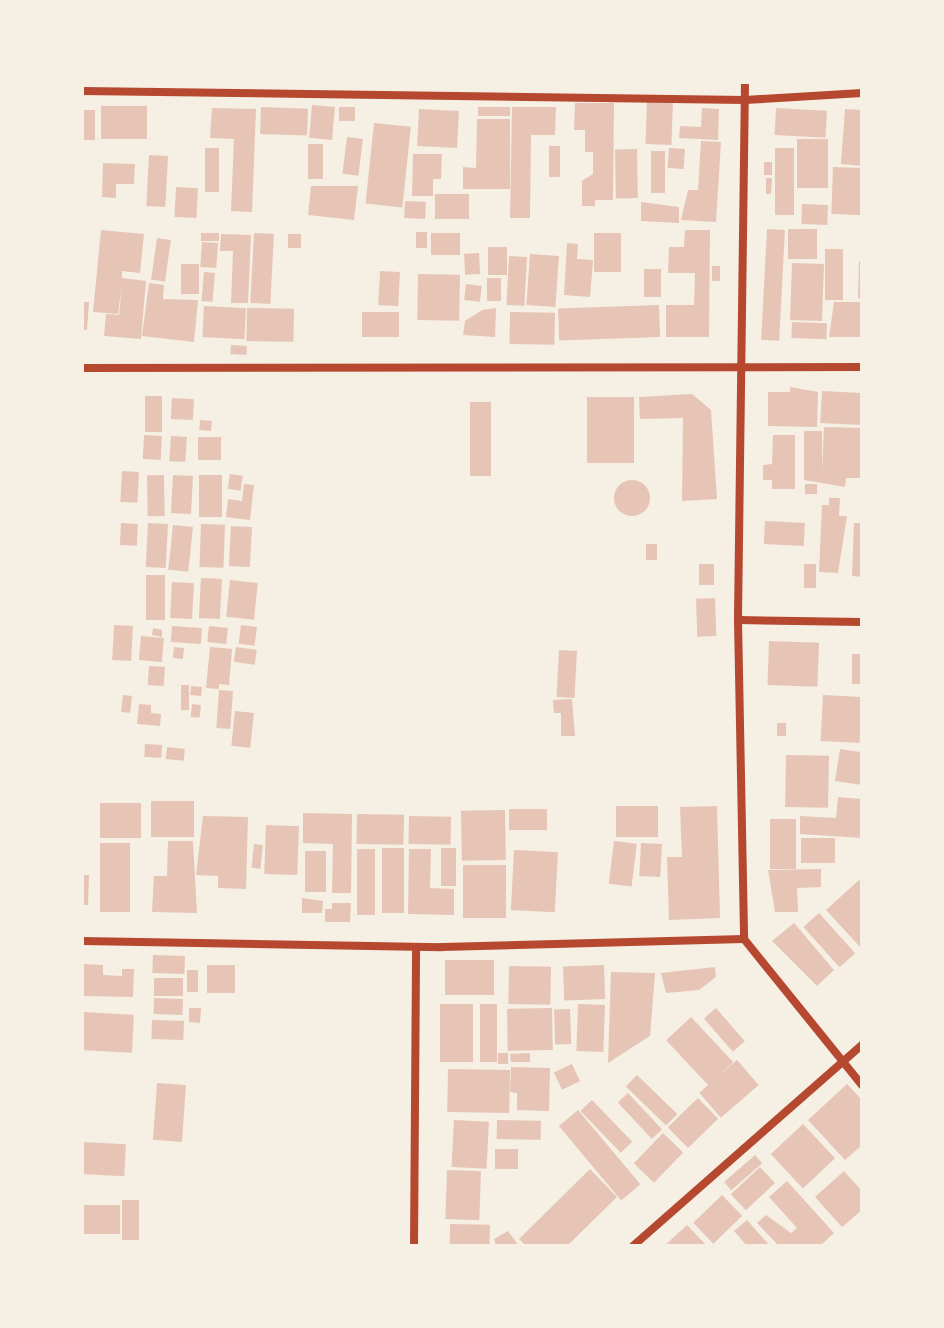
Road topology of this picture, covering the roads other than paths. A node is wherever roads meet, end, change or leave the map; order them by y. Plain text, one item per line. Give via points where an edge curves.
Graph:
1 (745, 82) edge
2 (82, 91) edge
3 (862, 93) edge
4 (745, 100) junction
5 (862, 367) edge
6 (82, 368) edge
7 (739, 370) junction
8 (738, 620) junction
9 (862, 622) edge
10 (744, 939) junction
11 (82, 941) edge
12 (416, 947) junction
13 (862, 1045) edge
14 (842, 1063) junction
15 (862, 1085) edge
16 (414, 1246) edge
17 (633, 1246) edge

1 - 4 street
2 - 4 street
3 - 4 street
4 - 7 street
5 - 7 street
6 - 7 street
7 - 8 street
8 - 9 street
8 - 10 street
10 - 12 street
10 - 14 street
11 - 12 street
12 - 16 street
13 - 14 street
14 - 15 street
14 - 17 street

